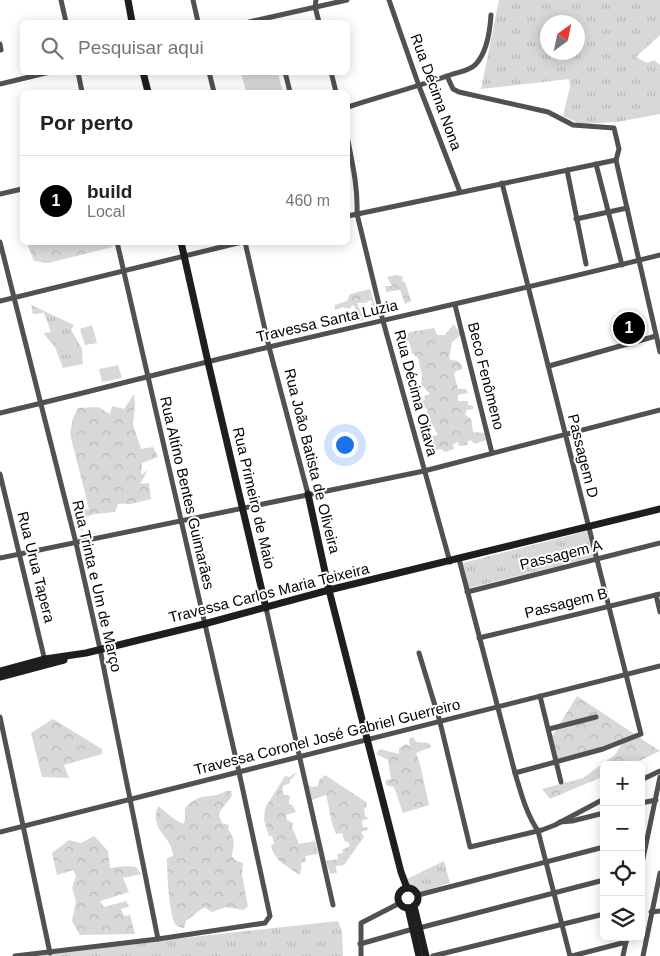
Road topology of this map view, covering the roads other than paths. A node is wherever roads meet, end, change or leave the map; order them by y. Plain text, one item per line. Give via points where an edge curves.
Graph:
1 (61, 0) edge
2 (128, 0) edge
3 (193, 0) edge
4 (316, 0) edge
5 (347, 0) edge
6 (389, 0) edge
7 (316, 7) junction
8 (491, 15) dead end
9 (274, 16) junction
10 (66, 20) edge
11 (132, 20) edge
12 (198, 20) edge
13 (257, 20) edge
14 (275, 20) edge
15 (319, 20) edge
16 (38, 75) edge
17 (79, 75) edge
18 (144, 75) edge
19 (210, 75) edge
20 (286, 75) edge
21 (332, 75) edge
22 (447, 76) junction
23 (0, 84) edge
24 (419, 86) junction
25 (82, 90) edge
26 (148, 90) edge
27 (214, 90) edge
28 (290, 90) edge
29 (336, 90) edge
30 (350, 105) edge
31 (350, 150) edge
32 (616, 160) junction
33 (596, 164) junction
34 (567, 170) junction
35 (502, 183) junction
36 (20, 189) edge
37 (460, 192) junction
38 (0, 194) edge
39 (627, 208) junction
40 (608, 212) junction
41 (357, 214) junction
42 (350, 216) edge
43 (576, 219) junction
44 (0, 242) edge
45 (118, 245) edge
46 (182, 245) edge
47 (230, 245) edge
48 (244, 245) edge
49 (660, 255) edge
50 (184, 256) junction
51 (639, 260) junction
52 (586, 264) dead end
53 (622, 265) junction
54 (123, 271) junction
55 (529, 288) junction
56 (14, 298) junction
57 (0, 301) edge
58 (455, 305) junction
59 (383, 321) junction
60 (656, 336) junction
61 (269, 347) junction
62 (660, 352) edge
63 (208, 362) junction
64 (549, 366) junction
65 (147, 377) junction
66 (40, 404) junction
67 (660, 410) edge
68 (0, 414) edge
69 (565, 435) junction
70 (492, 453) junction
71 (424, 471) junction
72 (0, 474) edge
73 (308, 494) junction
74 (242, 508) junction
75 (660, 509) edge
76 (181, 521) junction
77 (588, 526) junction
78 (76, 543) junction
79 (660, 543) edge
80 (20, 554) junction
81 (0, 558) edge
82 (597, 558) junction
83 (459, 559) junction
84 (450, 562) junction
85 (329, 590) junction
86 (467, 592) junction
87 (658, 594) edge
88 (608, 606) junction
89 (266, 608) junction
90 (660, 612) edge
91 (204, 624) junction
92 (479, 638) junction
93 (100, 650) junction
94 (419, 653) dead end
95 (46, 663) junction
96 (660, 666) edge
97 (0, 671) edge
98 (626, 674) junction
99 (0, 677) edge
100 (540, 696) junction
101 (497, 706) junction
102 (0, 717) edge
103 (596, 718) dead end
104 (440, 722) junction
105 (549, 729) junction
106 (367, 740) junction
107 (300, 757) junction
108 (557, 761) junction
109 (660, 771) edge
110 (239, 772) junction
111 (515, 773) junction
112 (645, 778) edge
113 (660, 778) edge
114 (561, 782) dead end
115 (130, 799) junction
116 (656, 800) junction
117 (600, 801) edge
118 (645, 802) edge
119 (600, 814) edge
120 (560, 822) junction
121 (24, 825) junction
122 (538, 831) junction
123 (0, 832) edge
124 (645, 836) edge
125 (648, 836) junction
126 (600, 848) edge
127 (645, 851) edge
128 (545, 862) junction
129 (660, 873) edge
130 (600, 881) edge
131 (407, 888) junction
132 (553, 892) junction
133 (418, 895) junction
134 (400, 903) junction
135 (333, 906) dead end
136 (411, 907) junction
137 (660, 911) edge
138 (651, 912) junction
139 (600, 915) edge
140 (561, 924) junction
141 (416, 928) junction
142 (158, 939) junction
143 (623, 941) edge
144 (626, 941) edge
145 (360, 944) junction
146 (47, 954) edge
147 (15, 956) edge
148 (360, 956) edge
149 (419, 956) edge
150 (426, 956) edge
151 (433, 956) edge
152 (571, 956) edge
153 (623, 956) edge
154 (643, 956) edge

1 - 10 street
2 - 11 street
3 - 12 street
4 - 7 street
5 - 7 street
6 - 24 street, Rua Décima Nona
7 - 9 street
7 - 15 street
8 - 22 street via 490,31 479,60 472,67
9 - 13 street
9 - 14 street
16 - 23 street
17 - 25 street
18 - 26 street
19 - 27 street
20 - 28 street
21 - 29 street
22 - 24 street
22 - 32 street via 459,92 548,112 573,125 613,127 619,149
24 - 30 street
24 - 37 street, Rua Décima Nona
31 - 41 street, Rua Décima Oitava via 355,172
32 - 33 street
32 - 39 street
33 - 34 street
33 - 40 street
34 - 35 street
34 - 43 street
35 - 37 street
35 - 55 street, Passagem D
36 - 38 street
37 - 41 street
39 - 40 street
39 - 51 street
40 - 43 street
40 - 53 street
41 - 42 street
41 - 59 street, Rua Décima Oitava
43 - 52 street
44 - 56 street, Rua Trinta e Um de Março
45 - 54 street, Rua Altíno Bentes Guimarães
46 - 50 street, Rua Primeiro de Maio
47 - 50 street
48 - 61 street, Rua João Batista de Oliveira
49 - 51 street, Travessa Santa Luzia
50 - 54 street
50 - 63 street, Rua Primeiro de Maio
51 - 53 street, Travessa Santa Luzia
51 - 60 street
53 - 55 street, Travessa Santa Luzia
54 - 56 street
54 - 65 street, Rua Altíno Bentes Guimarães
55 - 58 street, Travessa Santa Luzia
55 - 64 street, Passagem D
56 - 57 street
56 - 66 street, Rua Trinta e Um de Março
58 - 59 street, Travessa Santa Luzia
58 - 70 street, Beco Fenômeno
59 - 61 street, Travessa Santa Luzia
59 - 71 street, Rua Décima Oitava
60 - 62 street
60 - 64 street
61 - 63 street, Travessa Santa Luzia
61 - 73 street, Rua João Batista de Oliveira
63 - 65 street, Travessa Santa Luzia
63 - 74 street, Rua Primeiro de Maio
64 - 69 street, Passagem D
65 - 66 street, Travessa Santa Luzia
65 - 76 street, Rua Altíno Bentes Guimarães
66 - 68 street, Travessa Santa Luzia
66 - 78 street, Rua Trinta e Um de Março
67 - 69 street
69 - 70 street
69 - 77 street, Passagem D
70 - 71 street
71 - 73 street
71 - 84 street, Rua Décima Oitava
72 - 80 street, Rua Urua Tapera
73 - 74 street
73 - 85 street, Rua João Batista de Oliveira
74 - 76 street
74 - 89 street, Rua Primeiro de Maio
75 - 77 street, Travessa Carlos Maria Teixeira
76 - 78 street
76 - 91 street, Rua Altíno Bentes Guimarães
77 - 82 street, Passagem D
77 - 83 street, Travessa Carlos Maria Teixeira
78 - 80 street
78 - 93 street, Rua Trinta e Um de Março
79 - 82 street, Passagem A
80 - 81 street
80 - 95 street, Rua Urua Tapera
82 - 86 street, Passagem A
82 - 88 street, Passagem D
83 - 84 street, Travessa Carlos Maria Teixeira
83 - 86 street
84 - 85 street, Travessa Carlos Maria Teixeira
85 - 89 street, Travessa Carlos Maria Teixeira
85 - 106 street, Rua João Batista de Oliveira
86 - 92 street
87 - 88 street, Passagem B
87 - 90 street
88 - 92 street, Passagem B
88 - 98 street, Passagem D
89 - 91 street, Travessa Carlos Maria Teixeira
89 - 107 street, Rua Primeiro de Maio
91 - 93 street, Travessa Carlos Maria Teixeira
91 - 110 street, Rua Altíno Bentes Guimarães
92 - 101 street
93 - 95 street, Travessa Carlos Maria Teixeira
93 - 115 street, Rua Trinta e Um de Março
94 - 104 street
95 - 97 street, Travessa Carlos Maria Teixeira
95 - 99 street, Travessa Carlos Maria Teixeira
96 - 98 street, Travessa Coronel José Gabriel Guerreiro
98 - 100 street, Travessa Coronel José Gabriel Guerreiro
98 - 108 street, Passagem D via 641,734 603,749
100 - 101 street, Travessa Coronel José Gabriel Guerreiro
100 - 105 street
101 - 104 street, Travessa Coronel José Gabriel Guerreiro
101 - 111 street
102 - 121 street
103 - 105 street
104 - 106 street, Travessa Coronel José Gabriel Guerreiro
104 - 122 street via 470,847
105 - 108 street
106 - 107 street, Travessa Coronel José Gabriel Guerreiro
106 - 131 street, Rua João Batista de Oliveira
107 - 110 street, Travessa Coronel José Gabriel Guerreiro
107 - 135 street, Rua Primeiro de Maio
108 - 111 street
108 - 114 street
109 - 112 street
110 - 115 street, Travessa Coronel José Gabriel Guerreiro
110 - 142 street, Rua Altíno Bentes Guimarães via 270,916 265,923
111 - 122 street via 523,801
113 - 116 street
115 - 121 street, Travessa Coronel José Gabriel Guerreiro
115 - 142 street, Rua Trinta e Um de Março
116 - 118 street
116 - 125 street
117 - 120 street
119 - 120 street
120 - 122 street
121 - 123 street, Travessa Coronel José Gabriel Guerreiro
121 - 146 street
122 - 128 street
124 - 125 street
125 - 127 street
126 - 128 street
128 - 132 street
128 - 133 street
129 - 138 street
130 - 132 street
131 - 133 street
131 - 134 street via 399,894
132 - 140 street
132 - 141 street
133 - 136 street via 418,901
134 - 136 street
134 - 145 street via 361,923
136 - 141 street
137 - 138 street
138 - 154 street
139 - 140 street
140 - 151 street
140 - 152 street
141 - 145 street
141 - 149 street
141 - 150 street
142 - 146 street
143 - 152 street
144 - 153 street
145 - 148 street
146 - 147 street

